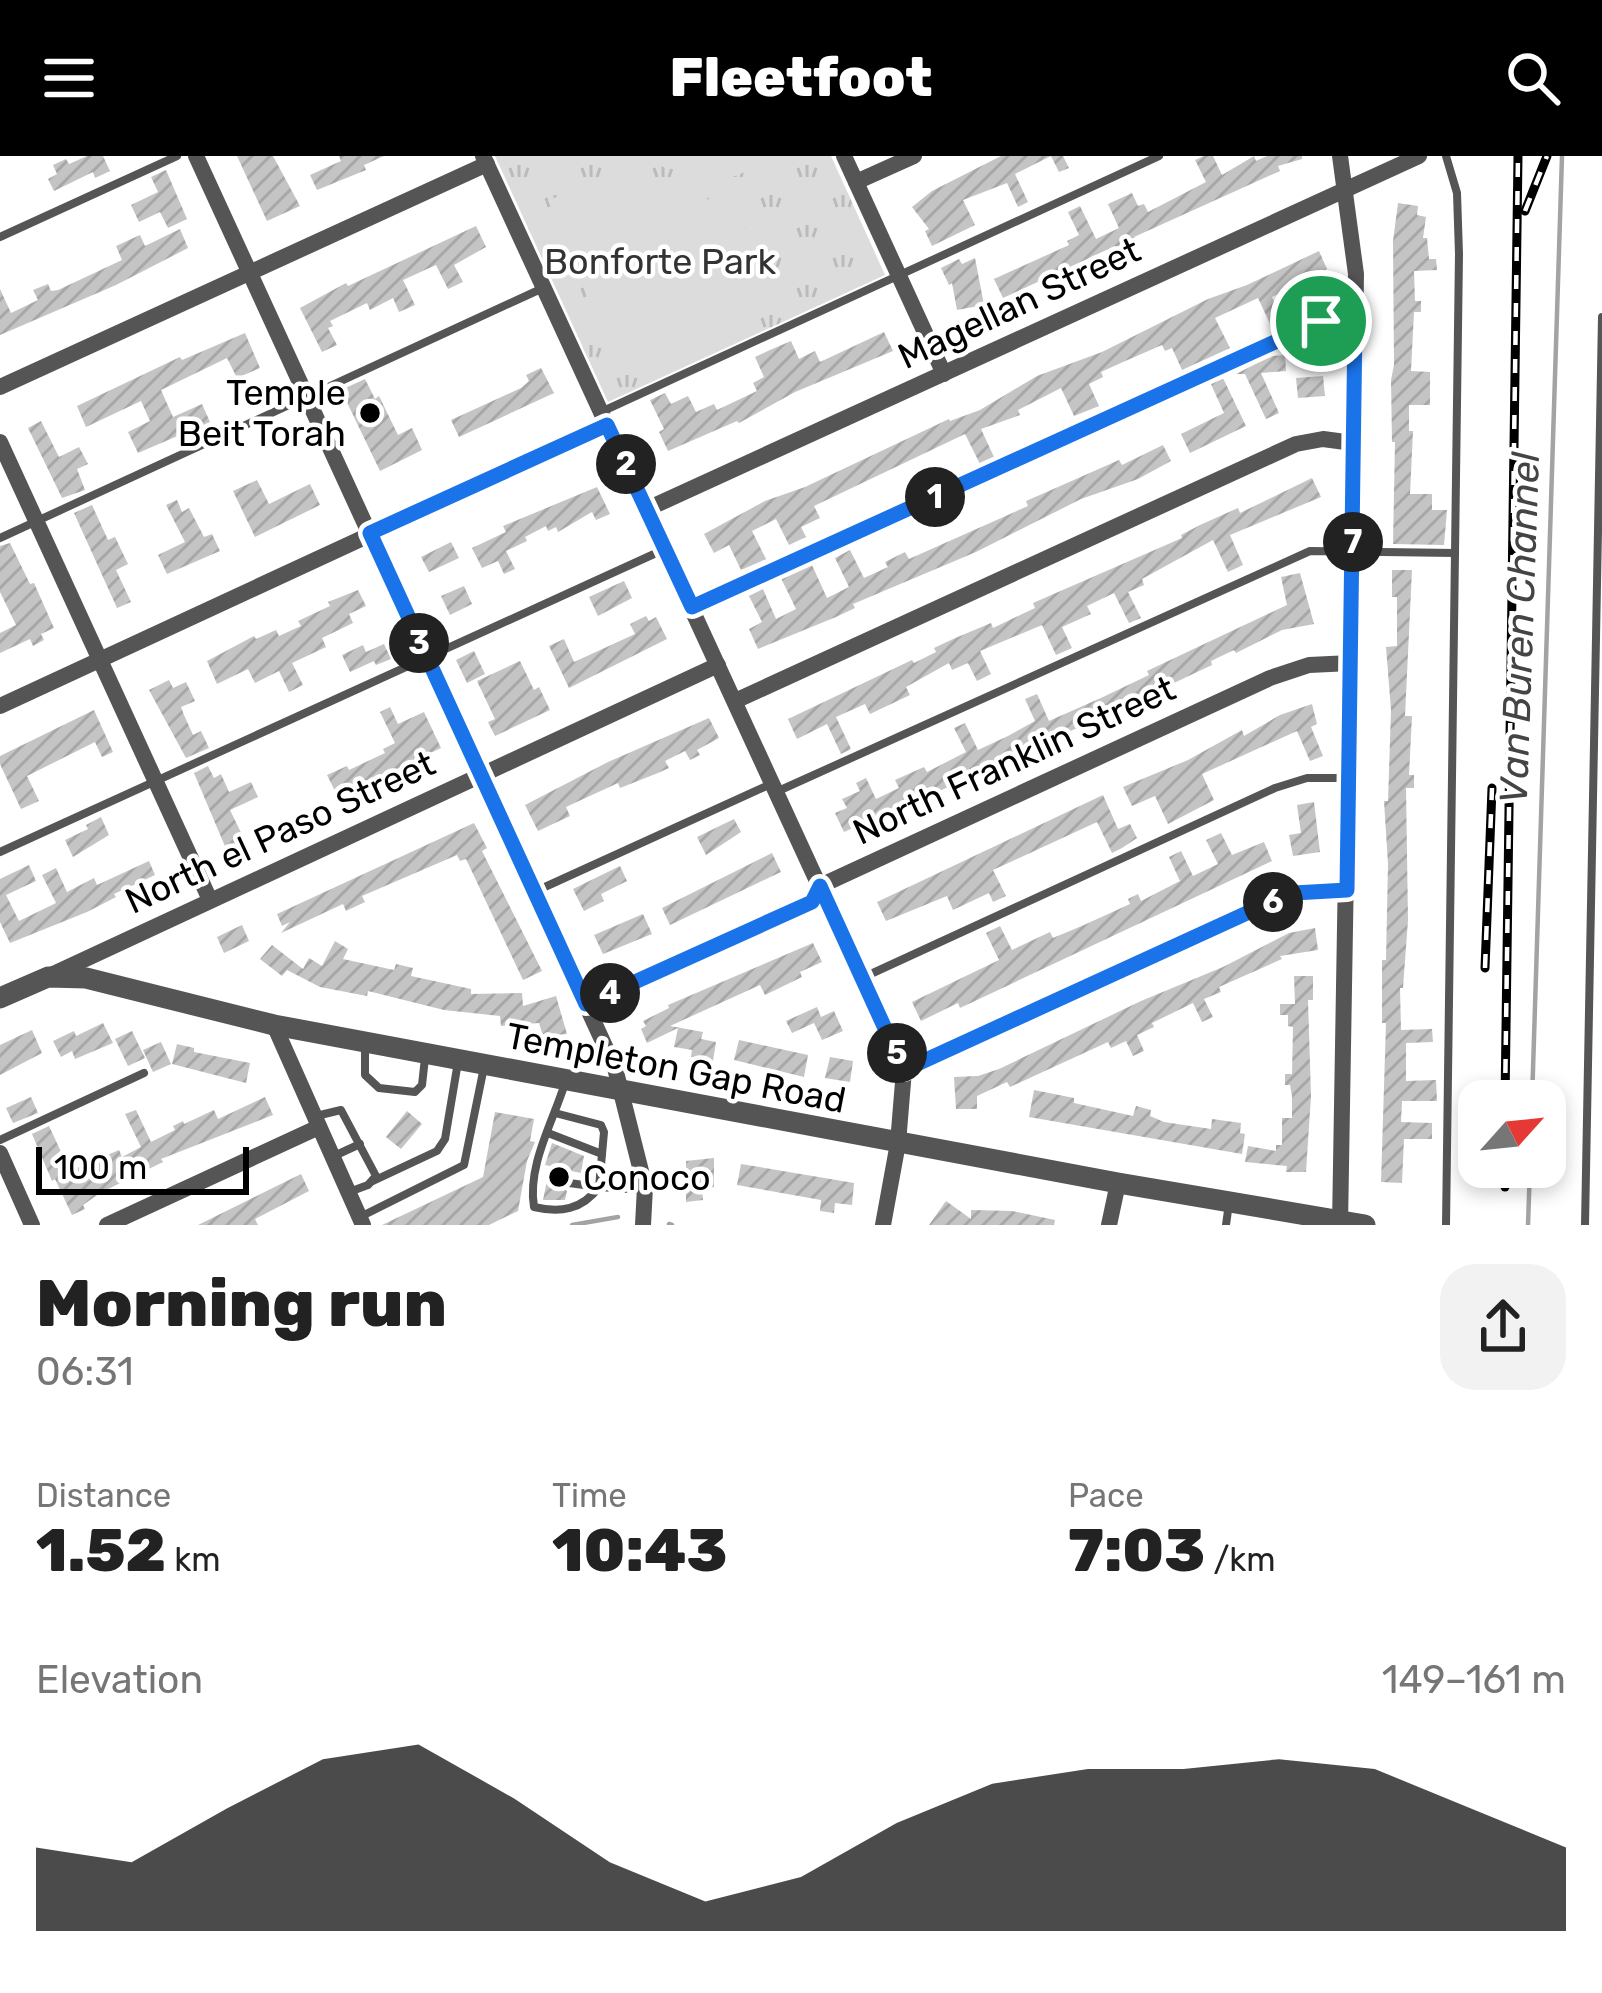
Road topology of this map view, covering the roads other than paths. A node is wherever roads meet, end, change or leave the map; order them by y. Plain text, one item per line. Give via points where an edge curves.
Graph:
1 (177, 156) edge
2 (196, 156) edge
3 (844, 156) edge
4 (914, 156) edge
5 (1159, 156) edge
6 (1340, 156) edge
7 (1419, 156) edge
8 (1446, 156) edge
9 (485, 160) edge
10 (856, 182) junction
11 (1346, 188) junction
12 (0, 237) edge
13 (250, 273) junction
14 (899, 275) junction
15 (544, 288) junction
16 (1602, 317) edge
17 (1355, 325) junction
18 (944, 374) junction
19 (0, 387) edge
20 (306, 395) junction
21 (604, 419) junction
22 (0, 442) edge
23 (1354, 442) junction
24 (647, 509) junction
25 (36, 522) junction
26 (370, 533) junction
27 (0, 538) edge
28 (665, 549) junction
29 (1352, 551) junction
30 (1455, 553) junction
31 (692, 607) junction
32 (425, 657) junction
33 (100, 660) junction
34 (1351, 664) junction
35 (718, 665) junction
36 (735, 701) junction
37 (0, 706) edge
38 (481, 775) junction
39 (1349, 778) junction
40 (155, 781) junction
41 (774, 787) junction
42 (0, 852) edge
43 (820, 886) junction
44 (1347, 890) junction
45 (535, 892) junction
46 (210, 900) junction
47 (48, 976) junction
48 (862, 978) junction
49 (0, 998) edge
50 (586, 1004) junction
51 (274, 1025) junction
52 (365, 1043) junction
53 (425, 1054) junction
54 (458, 1061) junction
55 (484, 1066) junction
56 (904, 1070) junction
57 (144, 1073) dead end
58 (565, 1081) junction
59 (624, 1092) junction
60 (555, 1113) junction
61 (317, 1122) junction
62 (548, 1133) junction
63 (0, 1140) edge
64 (898, 1143) junction
65 (360, 1144) junction
66 (0, 1154) edge
67 (602, 1154) junction
68 (333, 1157) junction
69 (534, 1179) junction
70 (374, 1180) junction
71 (547, 1180) dead end
72 (569, 1183) dead end
73 (1118, 1183) junction
74 (599, 1187) junction
75 (644, 1190) junction
76 (349, 1192) junction
77 (1228, 1213) edge
78 (1273, 1217) edge
79 (362, 1221) edge
80 (1340, 1222) edge
81 (32, 1225) edge
82 (107, 1225) edge
83 (643, 1225) edge
84 (884, 1225) edge
85 (1109, 1225) edge
86 (1365, 1225) edge
87 (1446, 1225) edge
88 (1585, 1225) edge

1 - 12 lane
2 - 13 street
3 - 10 street
4 - 10 street
5 - 14 lane
6 - 11 street
7 - 11 street, Magellan Street
8 - 30 lane via 1459,254
9 - 13 street
9 - 15 street
10 - 14 street
11 - 17 street
11 - 18 street, Magellan Street
13 - 19 street
13 - 20 street
14 - 18 street
14 - 21 lane
15 - 20 lane
15 - 21 street
16 - 88 lane
17 - 23 street
17 - 31 lane via 1321,321
18 - 24 street, Magellan Street
20 - 25 lane
20 - 26 street
21 - 24 street
21 - 26 street
22 - 25 street
23 - 29 street
23 - 36 street via 1296,444
24 - 28 street
25 - 27 lane
25 - 33 street
26 - 32 street
26 - 33 street
28 - 31 street
28 - 32 lane
29 - 30 lane
29 - 34 street
29 - 41 lane via 1290,558
30 - 87 lane
31 - 35 street
32 - 38 street
32 - 40 lane
33 - 37 street
33 - 40 street
34 - 39 street
34 - 43 street, North Franklin Street via 1291,669
35 - 36 street
35 - 38 street, North el Paso Street
36 - 41 street
38 - 45 street
38 - 46 street, North el Paso Street
39 - 44 street
39 - 48 lane via 1275,788
40 - 42 lane
40 - 46 street
41 - 43 street
41 - 45 lane
43 - 48 street
43 - 50 street, North Franklin Street via 812,902
44 - 56 street via 1283,898
44 - 80 street
45 - 50 street
46 - 47 street, North el Paso Street
47 - 49 street, North el Paso Street
47 - 51 street, Templeton Gap Road via 124,985
48 - 56 street
50 - 59 street
51 - 52 street, Templeton Gap Road
51 - 61 street
52 - 53 street, Templeton Gap Road
52 - 53 lane via 365,1075 379,1088 415,1092
53 - 54 street, Templeton Gap Road
54 - 55 street, Templeton Gap Road
54 - 70 lane via 437,1151
55 - 58 street, Templeton Gap Road
55 - 79 lane via 464,1165
56 - 64 street
57 - 63 lane
58 - 59 street, Templeton Gap Road
58 - 60 lane
59 - 64 street, Templeton Gap Road
59 - 75 street
60 - 62 lane
60 - 67 lane via 601,1126
61 - 65 lane via 341,1110
61 - 68 street
61 - 82 street
62 - 67 lane
62 - 69 lane
64 - 73 street, Templeton Gap Road
64 - 84 street
65 - 68 lane
65 - 70 lane
66 - 81 street
67 - 74 lane
68 - 76 street
69 - 71 lane
69 - 74 lane via 532,1203 541,1209 585,1204
70 - 76 lane
72 - 74 lane
73 - 77 street, Templeton Gap Road
73 - 85 street
74 - 75 lane
75 - 83 street
76 - 79 street
77 - 78 street, Templeton Gap Road
78 - 80 street, Templeton Gap Road
80 - 86 street, Templeton Gap Road

